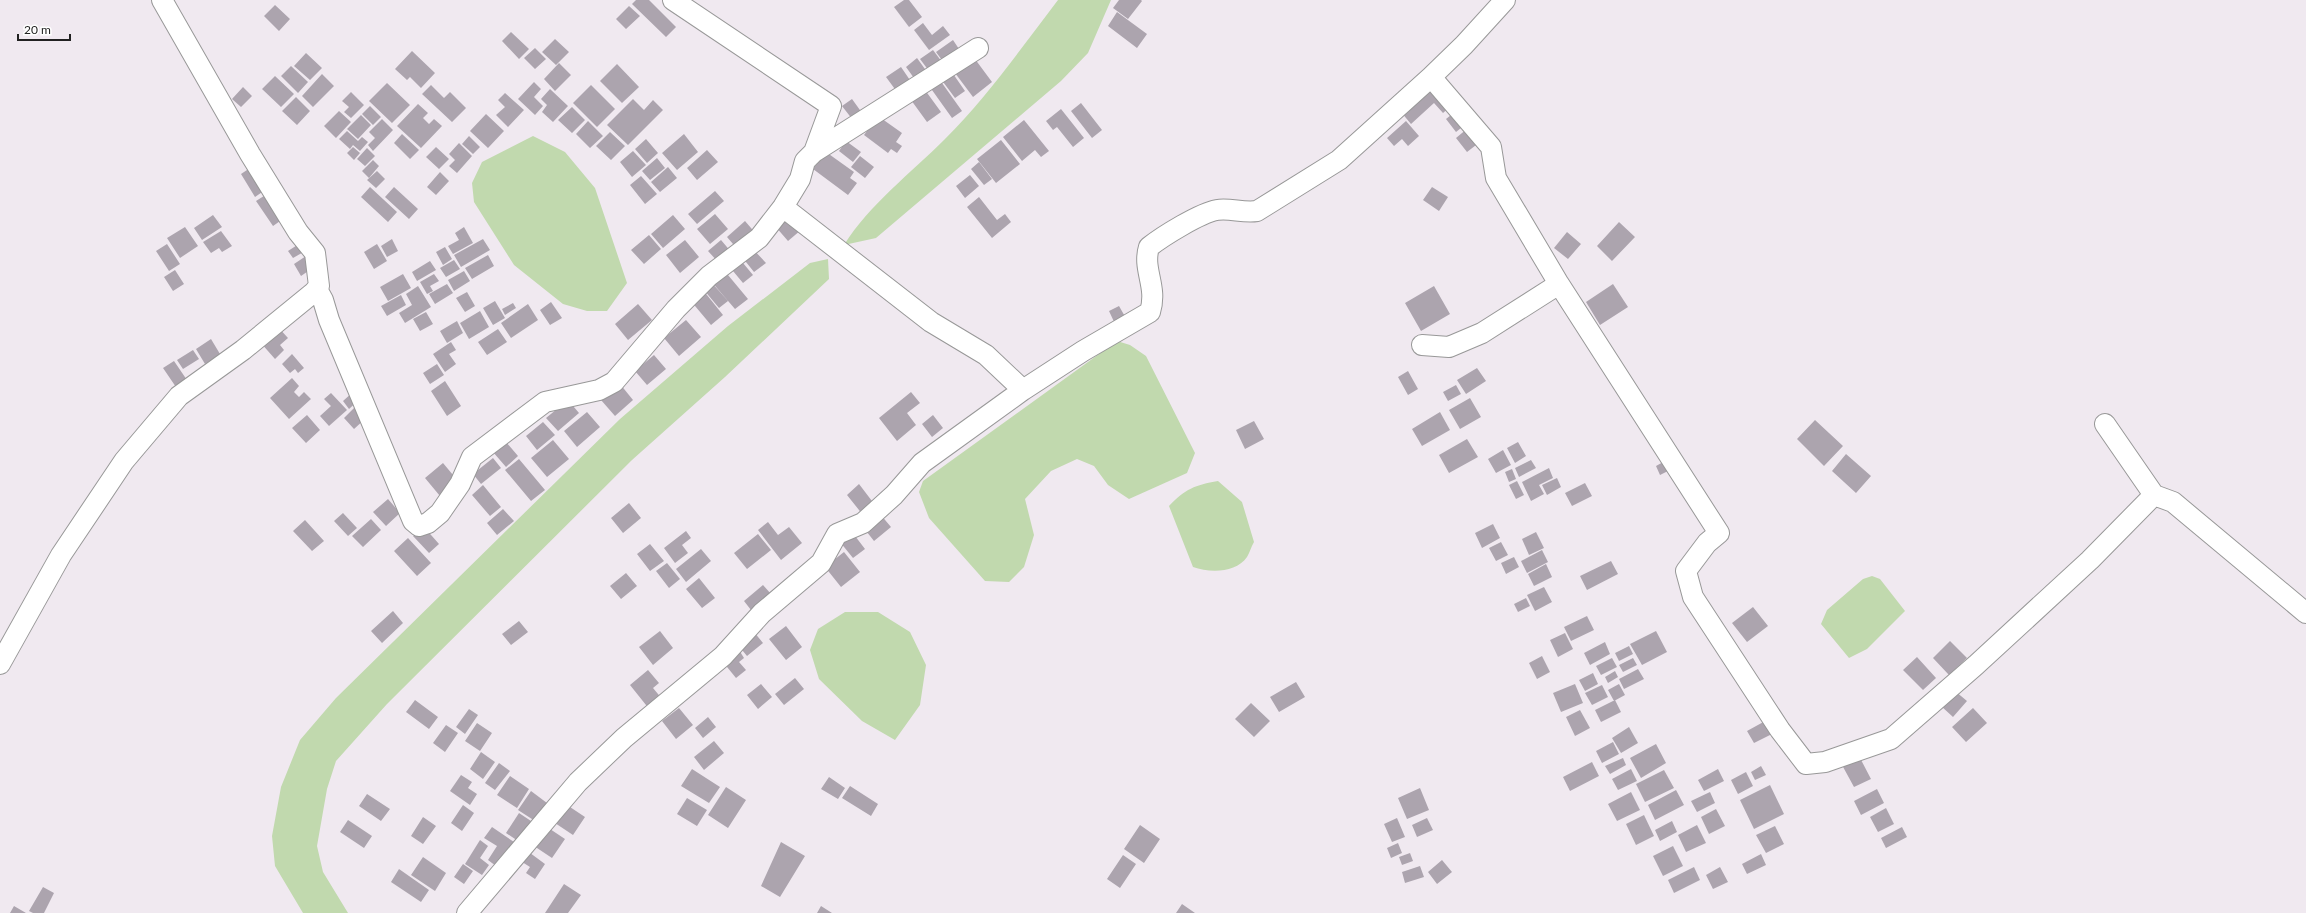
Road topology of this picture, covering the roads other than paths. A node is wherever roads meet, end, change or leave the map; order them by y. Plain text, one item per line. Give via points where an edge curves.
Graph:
1 (162, 0) edge
2 (673, 0) edge
3 (1505, 0) edge
4 (978, 48) dead end
5 (1431, 77) junction
6 (814, 152) junction
7 (783, 207) junction
8 (1559, 284) junction
9 (317, 289) junction
10 (1422, 345) dead end
11 (1023, 390) junction
12 (2105, 424) dead end
13 (2154, 495) junction
14 (2306, 612) edge
15 (0, 664) edge
16 (467, 913) edge

1 - 9 street via 250,154 298,232 315,253 319,276
2 - 6 street via 831,106
3 - 5 street via 1464,46
4 - 6 street
5 - 8 street via 1491,147 1496,178
5 - 11 street via 1338,160 1257,211 1245,213 1216,210 1156,241 1149,247 1146,257 1154,299 1150,312
6 - 7 street via 805,161 800,179
7 - 9 street via 759,238 709,276 676,309 614,382 599,390 545,402 472,457 460,484 440,513 428,523 419,526 413,521 388,466
7 - 11 street via 932,322 986,355
8 - 10 street via 1482,334 1449,346
8 - 13 street via 1719,534 1707,543 1686,571 1693,597 1780,730 1806,764 1825,762 1891,739 2085,565
9 - 15 street via 243,350 179,396 124,461 61,555
11 - 16 street via 922,463 894,495 863,523 836,534 821,563 762,613 722,656 624,738 578,782
12 - 13 street
13 - 14 street via 2173,502

